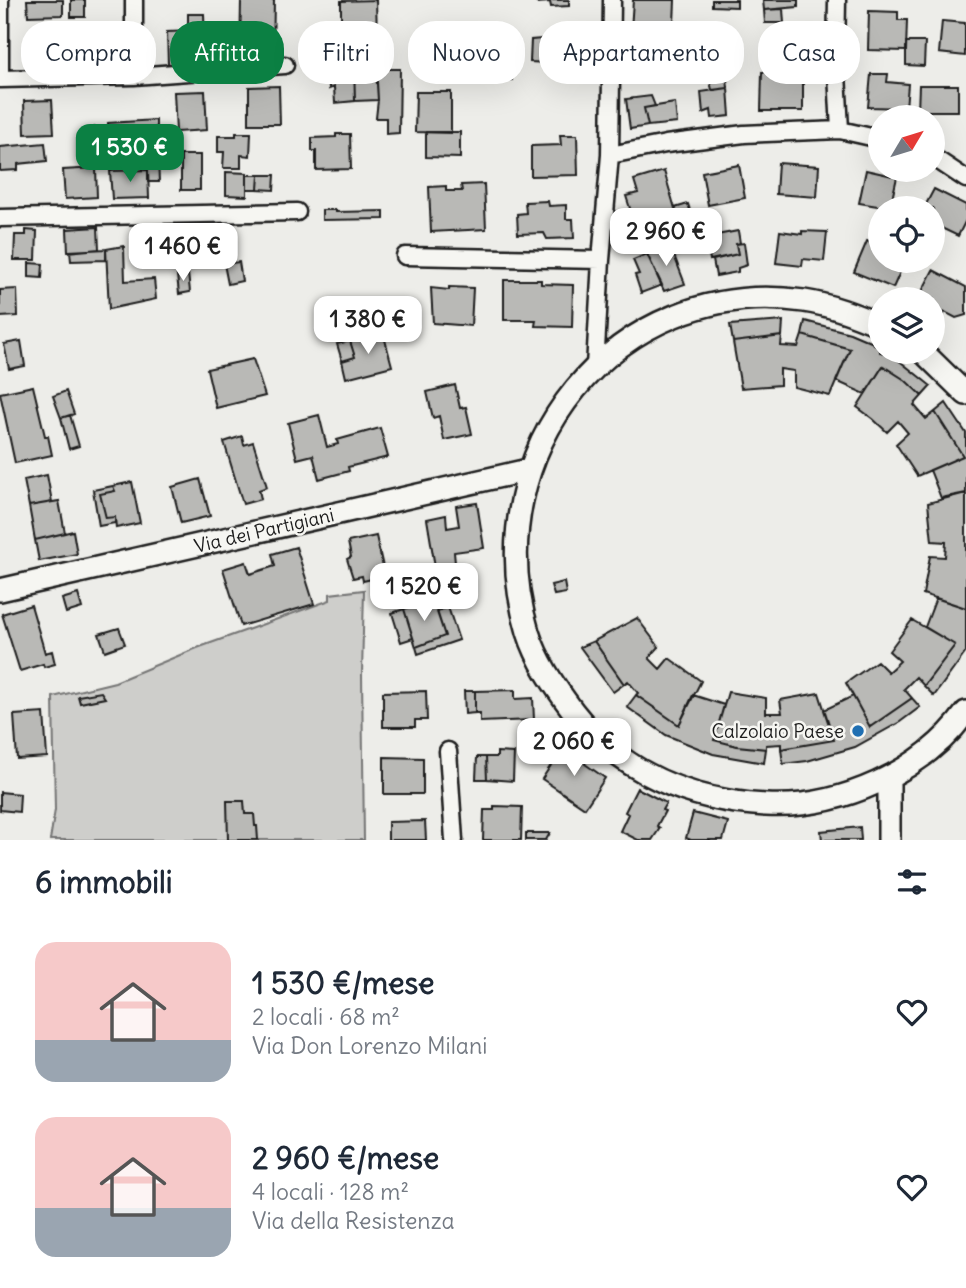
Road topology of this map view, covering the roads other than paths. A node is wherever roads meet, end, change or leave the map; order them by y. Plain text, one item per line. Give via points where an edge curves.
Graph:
1 (0, 0) edge
2 (134, 0) edge
3 (612, 0) edge
4 (836, 0) edge
5 (134, 21) edge
6 (285, 65) dead end
7 (156, 74) edge
8 (0, 79) edge
9 (21, 79) edge
10 (840, 130) junction
11 (868, 136) edge
12 (610, 155) junction
13 (945, 165) edge
14 (966, 178) edge
15 (297, 212) dead end
16 (0, 218) edge
17 (405, 256) dead end
18 (601, 260) junction
19 (868, 320) edge
20 (935, 364) edge
21 (595, 367) junction
22 (966, 394) edge
23 (528, 470) junction
24 (0, 590) edge
25 (966, 712) edge
26 (448, 751) dead end
27 (889, 777) junction
28 (454, 840) edge
29 (888, 840) edge

1 - 8 street
2 - 5 street
3 - 12 street
4 - 10 street
6 - 7 street
8 - 9 street
10 - 11 street
10 - 12 street via 744,134
12 - 18 street
13 - 14 street
15 - 16 street
17 - 18 street
18 - 21 street
19 - 21 street via 804,301 714,304 671,318 630,339
20 - 22 street
21 - 23 street via 567,398
23 - 24 street, Via dei Partigiani
23 - 27 street via 517,524 517,579 528,633 552,683 585,727 627,763 676,789 729,803 784,806 838,797
25 - 27 street via 927,752
26 - 28 street
27 - 29 street

